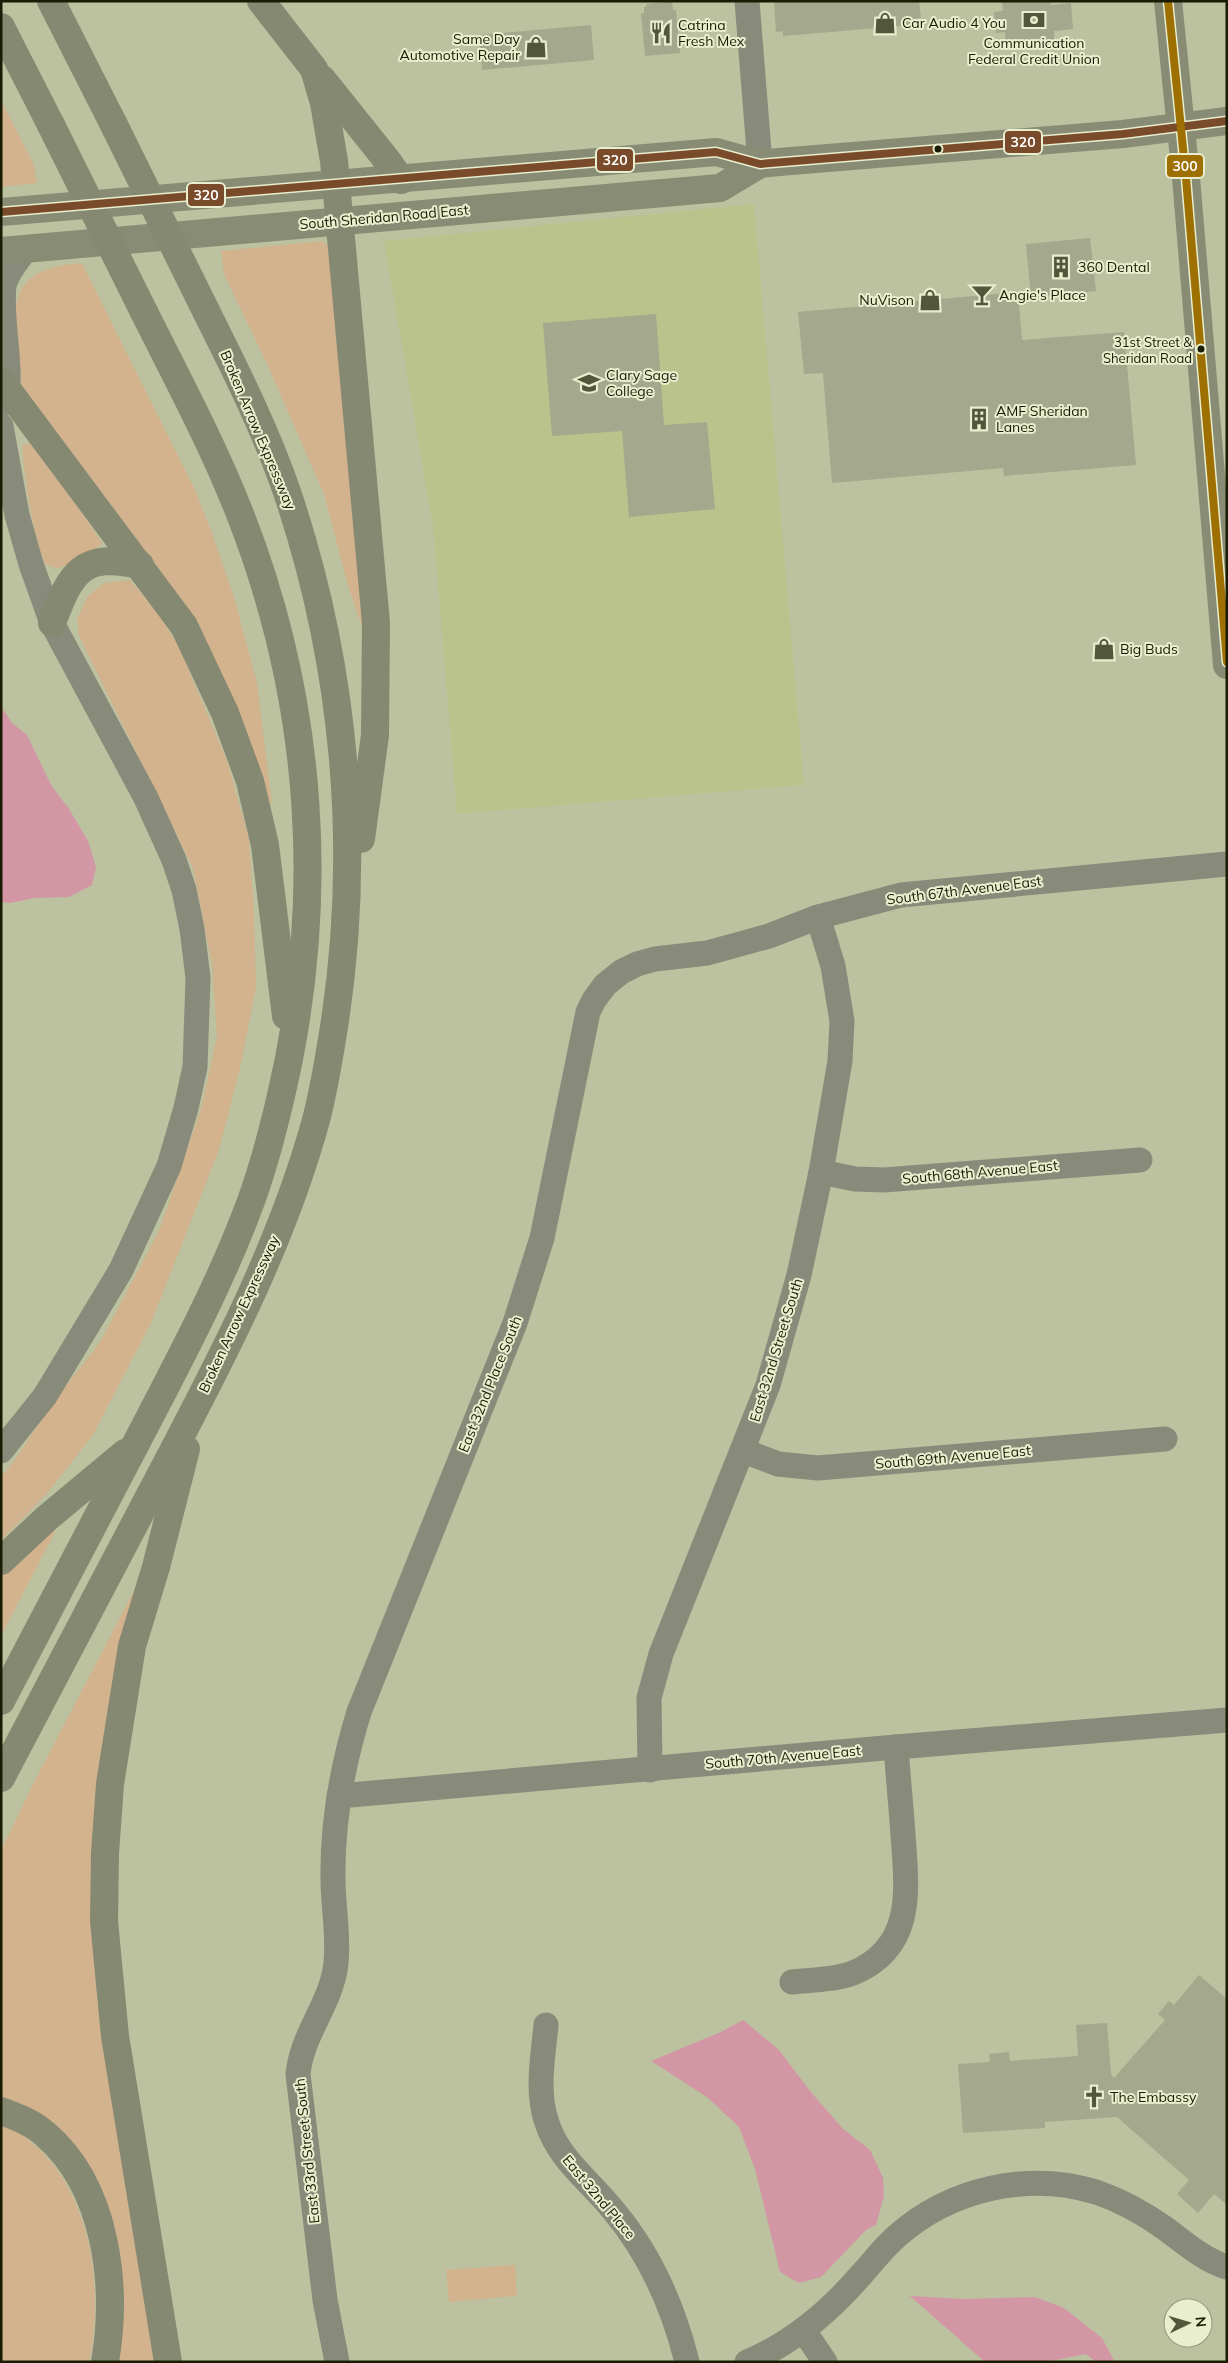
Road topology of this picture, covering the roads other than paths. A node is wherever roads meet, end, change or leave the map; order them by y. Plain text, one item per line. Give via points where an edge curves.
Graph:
1 (51, 1) edge
2 (261, 1) edge
3 (747, 1) edge
4 (1168, 1) edge
5 (1, 27) edge
6 (314, 69) junction
7 (1227, 121) edge
8 (1180, 127) junction
9 (760, 164) junction
10 (401, 180) junction
11 (336, 184) junction
12 (1, 212) edge
13 (339, 222) junction
14 (14, 250) edge
15 (5, 386) edge
16 (2, 427) edge
17 (140, 565) junction
18 (52, 623) junction
19 (1227, 665) edge
20 (1227, 864) edge
21 (818, 918) junction
22 (621, 972) joint
23 (341, 979) junction
24 (291, 1055) junction
25 (1140, 1160) dead end
26 (822, 1172) junction
27 (198, 1404) junction
28 (1165, 1439) dead end
29 (136, 1444) junction
30 (1, 1451) edge
31 (744, 1451) junction
32 (1, 1561) edge
33 (1, 1702) edge
34 (1227, 1720) edge
35 (896, 1747) junction
36 (650, 1770) junction
37 (1, 1778) edge
38 (339, 1796) junction
39 (792, 1982) dead end
40 (546, 2025) dead end
41 (1, 2111) edge
42 (1227, 2267) edge
43 (804, 2330) junction
44 (104, 2362) edge
45 (168, 2362) edge
46 (337, 2362) edge
47 (687, 2362) edge
48 (747, 2362) edge
49 (826, 2362) edge

1 - 23 highway, Broken Arrow Expressway, bridge via 238,376 286,488 317,596 339,721 347,801 348,869
2 - 6 highway
3 - 9 street
4 - 8 main road
5 - 24 highway, bridge via 209,443 240,513 277,627 302,752 308,827 304,958
6 - 10 highway
6 - 11 highway via 330,131
7 - 8 main road, South Sheridan Road East
8 - 9 main road, South Sheridan Road East
8 - 19 main road
9 - 10 main road, South Sheridan Road East via 716,152
9 - 13 main road, South Sheridan Road East via 720,188
10 - 11 main road, South Sheridan Road East
11 - 12 main road, South Sheridan Road East
11 - 13 highway
13 - 14 main road, South Sheridan Road East
13 - 23 highway via 376,623 375,735
14 - 15 street via 14,266 4,285
15 - 16 street
15 - 17 highway
16 - 18 street via 17,515
17 - 18 highway via 107,560 79,570 62,595
17 - 24 highway via 184,626 225,713 250,781 265,845
18 - 30 street via 146,798 174,860 192,929 198,978 198,1028 186,1108 169,1166 145,1221 120,1270 45,1396
20 - 21 street, South 67th Avenue East via 923,892 879,900
21 - 22 street, South 67th Avenue East via 729,947 655,959
21 - 26 street, East 32nd Street South via 833,966 842,1028 840,1061
22 - 38 street, East 32nd Place South via 605,985 588,1012 549,1207 532,1273 515,1323 359,1712
23 - 27 highway, Broken Arrow Expressway via 316,1118 291,1197 264,1267
24 - 29 highway via 264,1163 250,1204 202,1317
25 - 26 street, South 68th Avenue East via 884,1180 855,1179
26 - 31 street, East 32nd Street South via 784,1333
27 - 37 highway, Broken Arrow Expressway
27 - 45 highway via 132,1646 110,1784 105,1853 104,1922 114,2027
28 - 31 street, South 69th Avenue East via 818,1468 778,1464
29 - 32 highway
29 - 33 highway
31 - 36 street, East 32nd Street South via 661,1654 649,1698
34 - 35 street, South 70th Avenue East
35 - 36 street, South 70th Avenue East
35 - 39 street via 907,1883 900,1929 881,1955 853,1972 829,1979
36 - 38 street, South 70th Avenue East
38 - 46 street, East 33rd Street South via 333,1871 336,1964 329,1991 304,2043 298,2074 325,2300
40 - 47 street, East 32nd Place via 541,2090 551,2134 570,2163 612,2208 648,2256 671,2310
41 - 44 highway via 44,2132 76,2170 90,2198 107,2266 110,2334
42 - 43 street via 1188,2246 1140,2213 1096,2192 1046,2184 990,2188 943,2205 911,2224 883,2249 838,2300
43 - 48 street
43 - 49 street

